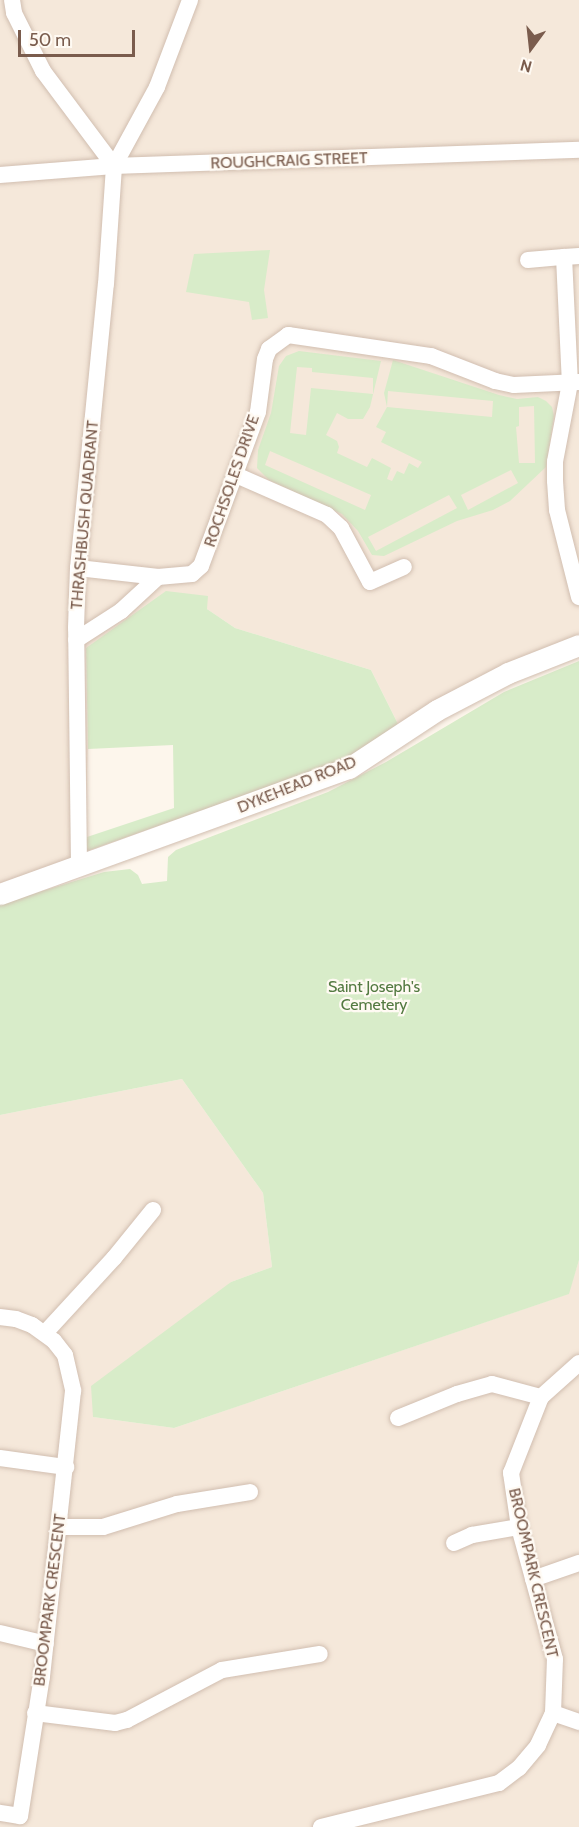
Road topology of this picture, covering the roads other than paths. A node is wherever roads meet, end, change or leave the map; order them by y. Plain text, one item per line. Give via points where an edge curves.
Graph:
1 (12, 0) edge
2 (190, 0) edge
3 (579, 150) edge
4 (114, 166) junction
5 (0, 175) edge
6 (572, 257) edge
7 (528, 261) dead end
8 (574, 382) edge
9 (236, 475) junction
10 (404, 567) dead end
11 (78, 568) junction
12 (158, 577) junction
13 (579, 597) edge
14 (76, 640) junction
15 (579, 645) edge
16 (79, 866) junction
17 (0, 894) edge
18 (153, 1210) dead end
19 (0, 1317) edge
20 (45, 1334) junction
21 (579, 1363) edge
22 (541, 1397) junction
23 (398, 1418) dead end
24 (0, 1458) edge
25 (66, 1467) junction
26 (250, 1492) dead end
27 (59, 1527) junction
28 (519, 1527) junction
29 (454, 1543) dead end
30 (579, 1563) edge
31 (533, 1579) junction
32 (0, 1633) edge
33 (46, 1644) junction
34 (320, 1654) dead end
35 (35, 1713) junction
36 (553, 1713) junction
37 (579, 1722) edge
38 (0, 1813) edge
39 (321, 1827) edge

1 - 4 street via 14,13 44,71
2 - 4 street via 157,87
3 - 4 street, ROUGHCRAIG STREET
4 - 5 street, ROUGHCRAIG STREET
4 - 11 street, THRASHBUSH QUADRANT
6 - 7 street
6 - 8 street
8 - 9 street, ROCHSOLES DRIVE via 514,385 431,356 288,335 269,349 265,359 258,412
8 - 13 street via 555,462 555,481 557,510
9 - 10 street via 327,515 341,528 370,582
9 - 12 street, ROCHSOLES DRIVE via 201,566 192,574
11 - 12 street, ROCHSOLES DRIVE
11 - 14 street, THRASHBUSH QUADRANT
12 - 14 street via 121,611
14 - 16 street, THRASHBUSH QUADRANT
15 - 16 street, DYKEHEAD ROAD via 508,673 437,710 349,768
16 - 17 street, DYKEHEAD ROAD
18 - 20 street
19 - 20 street, BROOMPARK CRESCENT via 16,1319
20 - 25 street, BROOMPARK CRESCENT via 65,1355 73,1391
21 - 22 street, BROOMPARK CRESCENT
22 - 23 street via 492,1384
22 - 28 street, BROOMPARK CRESCENT via 511,1473
24 - 25 street
25 - 27 street, BROOMPARK CRESCENT
26 - 27 street via 177,1504 103,1527
27 - 33 street, BROOMPARK CRESCENT
28 - 29 street via 472,1535
28 - 31 street, BROOMPARK CRESCENT
30 - 31 street
31 - 36 street, BROOMPARK CRESCENT via 555,1659
32 - 33 street
33 - 35 street, BROOMPARK CRESCENT
34 - 35 street via 222,1670 115,1723
35 - 38 street, BROOMPARK CRESCENT via 20,1816
36 - 37 street
36 - 39 street, BROOMPARK CRESCENT via 538,1745 519,1768 499,1783

